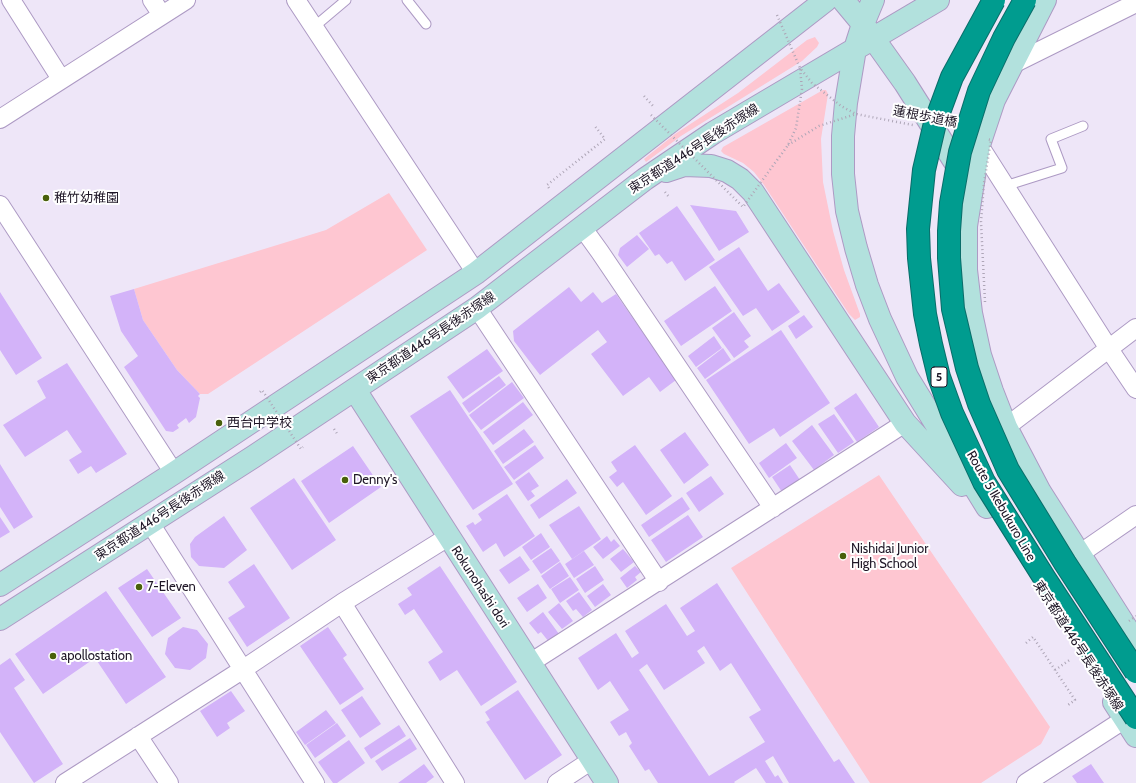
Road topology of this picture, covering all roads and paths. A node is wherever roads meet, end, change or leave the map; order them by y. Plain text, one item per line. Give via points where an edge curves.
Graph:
1 (11, 0) edge
2 (152, 0) edge
3 (186, 0) edge
4 (296, 0) edge
5 (346, 0) edge
6 (407, 0) edge
7 (826, 0) edge
8 (843, 0) edge
9 (873, 0) edge
10 (938, 0) edge
11 (994, 0) edge
12 (1025, 0) edge
13 (1045, 0) edge
14 (1136, 3) edge
15 (162, 15) junction
16 (777, 15) dead end
17 (426, 24) dead end
18 (314, 27) junction
19 (864, 37) junction
20 (1011, 65) junction
21 (800, 68) junction
22 (61, 79) junction
23 (644, 96) dead end
24 (653, 106) dead end
25 (856, 114) junction
26 (651, 115) dead end
27 (0, 119) edge
28 (594, 125) dead end
29 (916, 126) dead end
30 (1083, 126) dead end
31 (984, 141) junction
32 (788, 145) junction
33 (589, 151) dead end
34 (645, 179) junction
35 (1005, 186) junction
36 (971, 188) junction
37 (0, 205) edge
38 (582, 227) junction
39 (476, 273) junction
40 (985, 302) dead end
41 (477, 308) junction
42 (1136, 328) edge
43 (1109, 349) junction
44 (1136, 389) edge
45 (355, 390) junction
46 (260, 392) dead end
47 (905, 423) junction
48 (1006, 427) junction
49 (303, 447) dead end
50 (174, 473) junction
51 (773, 508) junction
52 (1136, 515) edge
53 (150, 523) junction
54 (998, 524) junction
55 (448, 537) junction
56 (1078, 555) junction
57 (2, 580) edge
58 (659, 582) junction
59 (342, 603) junction
60 (0, 619) edge
61 (1026, 643) dead end
62 (1136, 643) edge
63 (530, 663) junction
64 (242, 670) junction
65 (1136, 672) edge
66 (1068, 705) dead end
67 (1132, 724) edge
68 (138, 736) junction
69 (592, 760) junction
70 (65, 783) edge
71 (169, 783) edge
72 (315, 783) edge
73 (455, 783) edge
74 (557, 783) edge
75 (607, 783) edge
76 (1026, 783) edge

1 - 22 street
2 - 15 street
3 - 15 street
4 - 18 street
5 - 18 lane
6 - 17 lane
7 - 39 main road
8 - 19 main road
9 - 19 main road, 東京都道446号長後赤塚線
10 - 19 main road, 東京都道446号長後赤塚線
11 - 67 highway, Route 5 Ikebukuro Line / 5, bridge via 963,54 947,89 935,123 924,170 918,229 919,265 926,322 939,377 952,413 984,482
12 - 65 highway, Route 5 Ikebukuro Line / 5, bridge via 981,85 960,152 949,231 953,309 967,368 979,404 1008,470
13 - 20 main road
14 - 20 street
15 - 22 street
16 - 21 path, 蓮根歩道橋, bridge
18 - 39 street
19 - 34 main road, 東京都道446号長後赤塚線
19 - 36 main road via 905,83
19 - 54 main road, 東京都道446号長後赤塚線 via 846,103 843,136 843,174 847,211 856,248 880,319 907,377
20 - 31 main road via 994,100
21 - 25 path, 蓮根歩道橋, bridge via 812,83 841,106
21 - 32 path, 蓮根歩道橋, bridge via 802,89 796,128
22 - 27 street
23 - 24 path
25 - 29 path, 蓮根歩道橋, bridge
25 - 32 path, 蓮根歩道橋, bridge via 819,126
26 - 32 path, 蓮根歩道橋, bridge via 743,207
28 - 33 path via 605,139
30 - 35 lane via 1050,139 1062,168
31 - 35 street
31 - 36 main road
31 - 40 path, bridge via 981,222
34 - 38 main road, 東京都道446号長後赤塚線
34 - 47 main road via 684,165 697,164 727,171 740,179 763,206
35 - 43 street
36 - 48 main road via 966,226 966,270 971,313 980,355
37 - 50 street
38 - 41 main road, 東京都道446号長後赤塚線
38 - 51 street
39 - 50 main road
41 - 45 main road, 東京都道446号長後赤塚線
41 - 58 street
42 - 43 street
43 - 44 street
43 - 48 street
45 - 53 main road, 東京都道446号長後赤塚線
45 - 55 main road, Rokunohashi dori
46 - 49 path, bridge via 262,390 301,449
47 - 51 street
47 - 54 main road
48 - 56 main road via 1040,492
50 - 57 main road
51 - 58 street
52 - 56 street
53 - 60 main road, 東京都道446号長後赤塚線
53 - 64 street
54 - 67 main road, 東京都道446号長後赤塚線
55 - 59 street
55 - 63 main road, Rokunohashi dori
56 - 62 main road
58 - 63 street
59 - 64 street
59 - 73 street
61 - 66 path via 1033,637 1075,700
63 - 69 main road, Rokunohashi dori
64 - 68 street
64 - 72 street
67 - 76 street
68 - 70 street
68 - 71 street
69 - 74 street
69 - 75 main road, Rokunohashi dori

